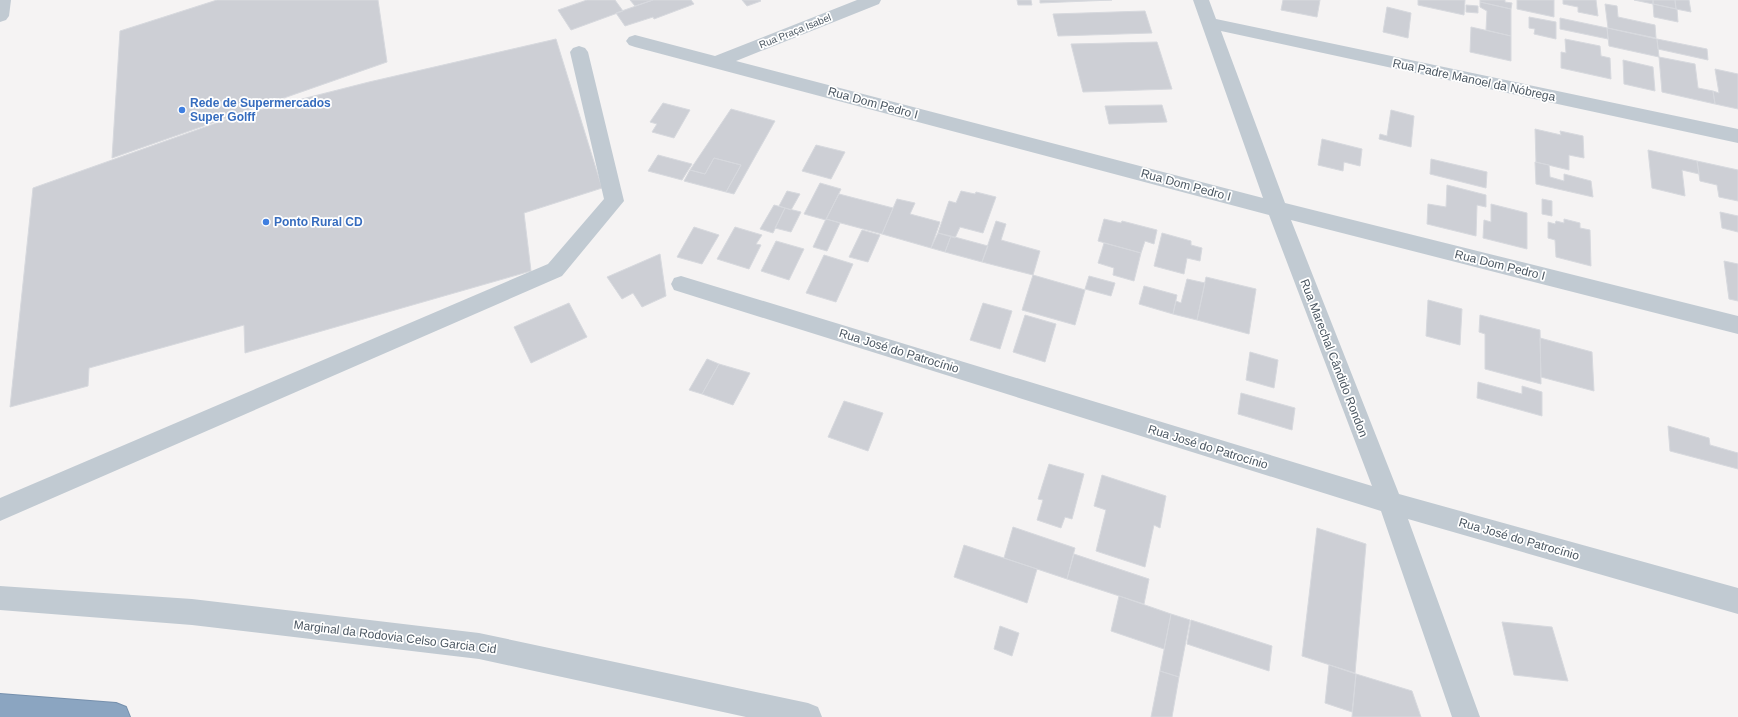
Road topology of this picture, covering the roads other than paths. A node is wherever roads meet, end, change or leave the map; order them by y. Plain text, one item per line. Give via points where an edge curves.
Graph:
1 (2, 0) edge
2 (873, 0) edge
3 (1201, 0) edge
4 (0, 16) edge
5 (1210, 23) junction
6 (635, 41) dead end
7 (579, 52) dead end
8 (717, 62) junction
9 (1738, 136) edge
10 (1277, 209) junction
11 (681, 284) dead end
12 (1738, 325) edge
13 (1390, 503) junction
14 (0, 510) edge
15 (0, 598) edge
16 (1738, 601) edge
17 (0, 708) edge
18 (116, 717) edge
19 (808, 717) edge
20 (1466, 717) edge

1 - 4 street
2 - 8 street, Rua Praça Isabel
3 - 5 street, Rua Marechal Cândido Rondon
5 - 9 street, Rua Padre Manoel da Nóbrega
5 - 10 street, Rua Marechal Cândido Rondon
6 - 8 street, Rua Dom Pedro I
7 - 14 street via 614,201 555,270
8 - 10 street, Rua Dom Pedro I
10 - 12 street, Rua Dom Pedro I
10 - 13 street, Rua Marechal Cândido Rondon
11 - 13 street, Rua José do Patrocínio
13 - 16 street, Rua José do Patrocínio
13 - 20 street, Rua Marechal Cândido Rondon
15 - 19 street, Marginal da Rodovia Celso Garcia Cid via 192,612 480,646
17 - 18 highway

